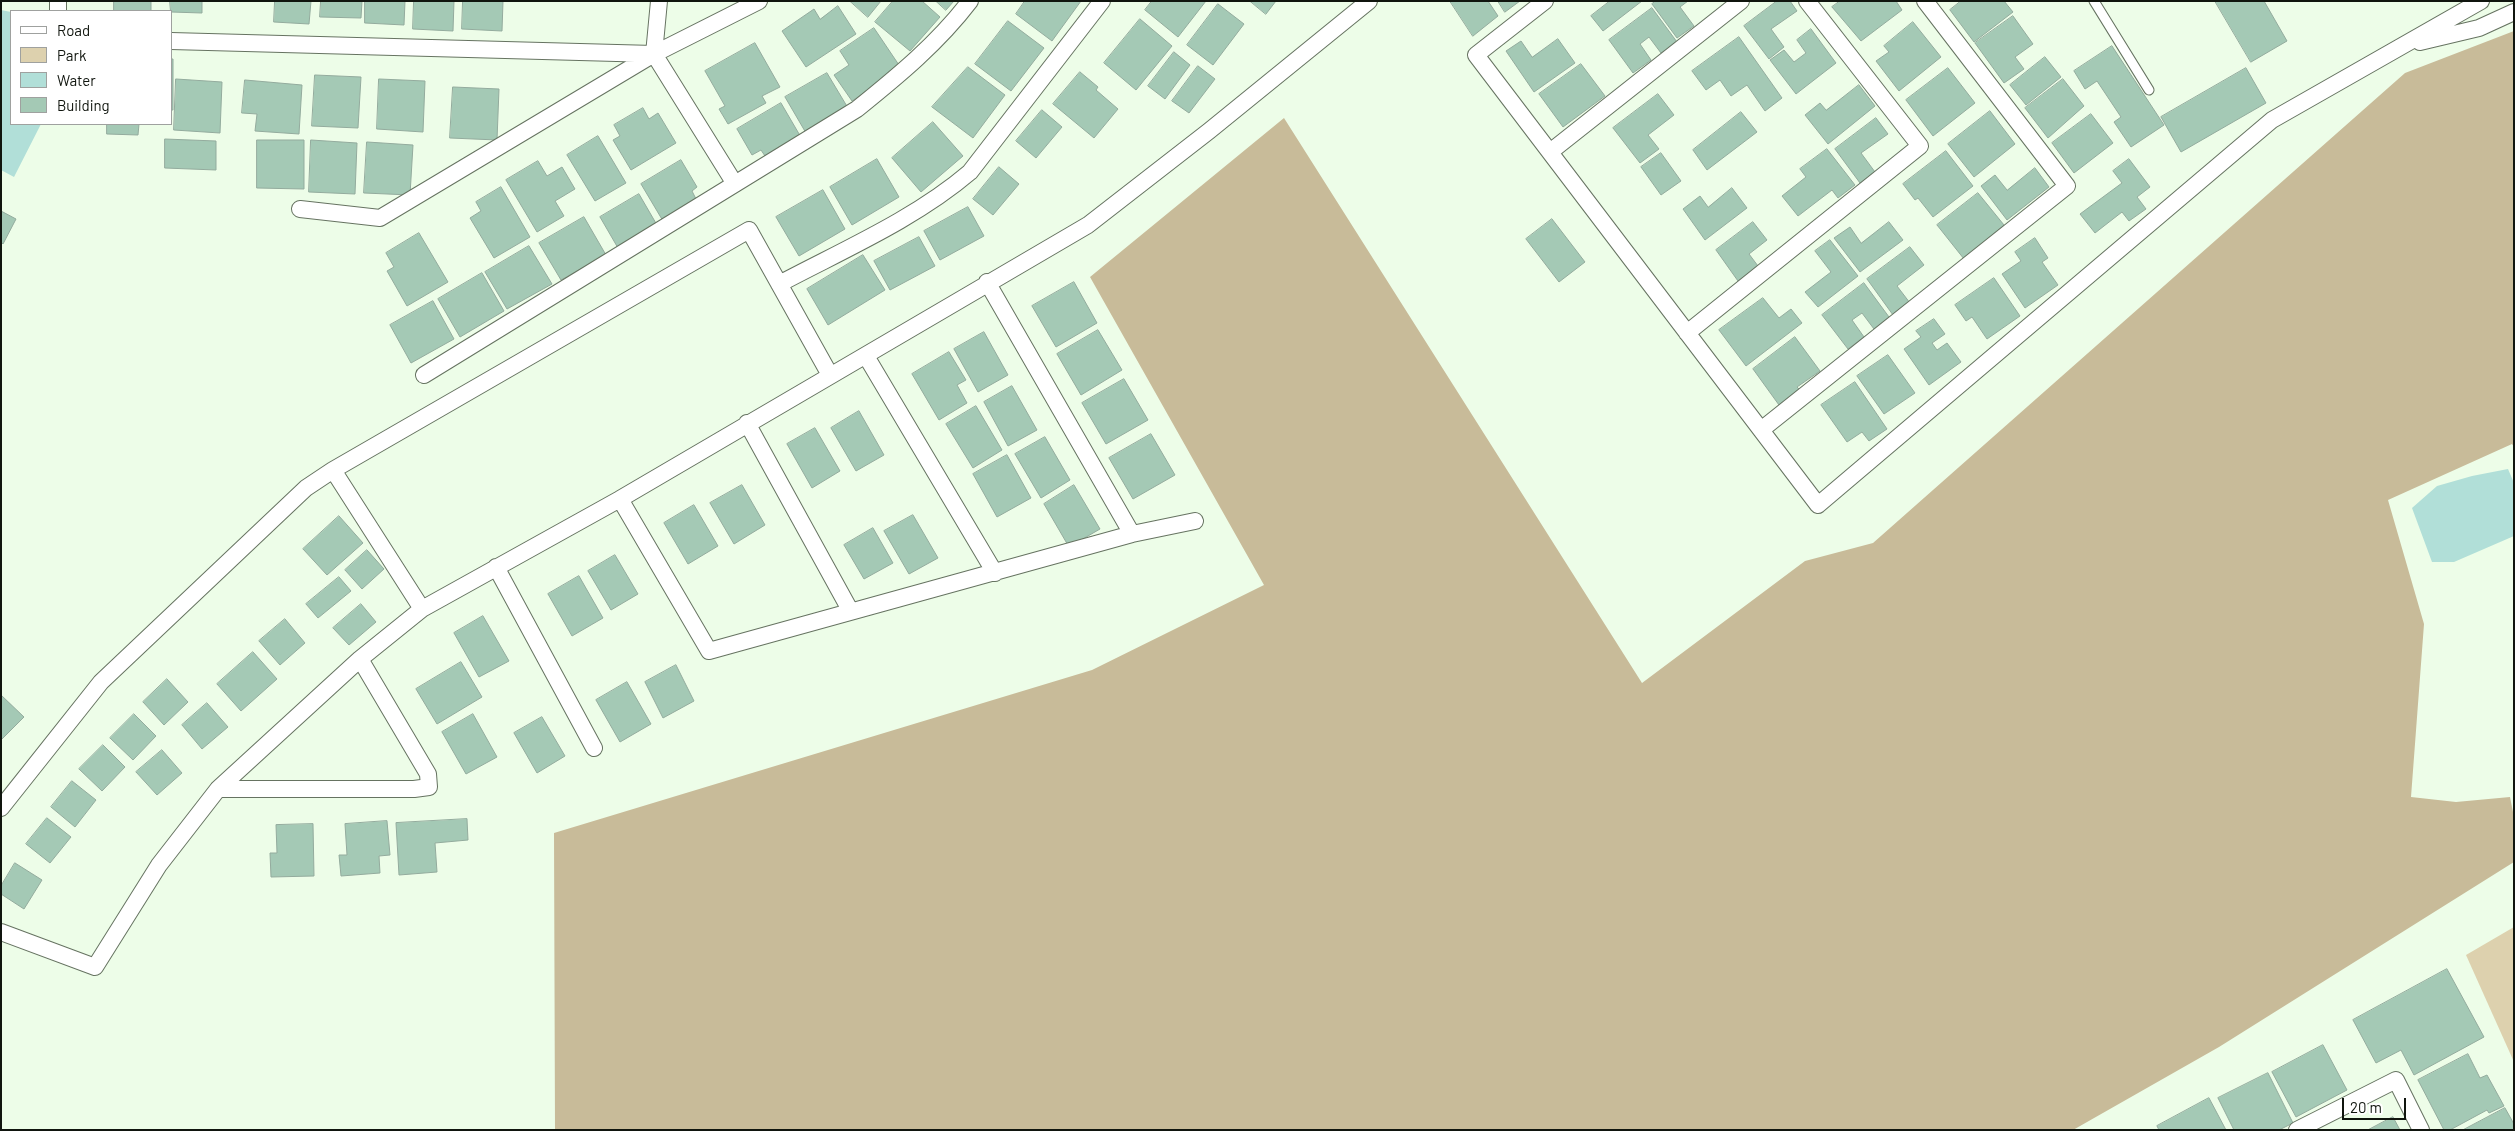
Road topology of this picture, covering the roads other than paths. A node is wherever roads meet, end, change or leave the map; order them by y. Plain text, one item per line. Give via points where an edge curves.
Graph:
1 (660, 1) edge
2 (758, 1) edge
3 (970, 1) edge
4 (1102, 1) edge
5 (1369, 1) edge
6 (1545, 1) edge
7 (1741, 1) edge
8 (1807, 1) edge
9 (1925, 1) edge
10 (2094, 1) edge
11 (2481, 1) edge
12 (2514, 12) edge
13 (172, 41) edge
14 (2398, 48) junction
15 (654, 54) junction
16 (2149, 90) dead end
17 (1550, 152) junction
18 (735, 184) junction
19 (300, 209) dead end
20 (987, 282) junction
21 (779, 284) junction
22 (1687, 332) junction
23 (866, 356) junction
24 (424, 375) dead end
25 (830, 375) junction
26 (747, 423) junction
27 (1761, 430) junction
28 (333, 470) junction
29 (620, 498) junction
30 (1195, 521) dead end
31 (1132, 534) junction
32 (496, 567) junction
33 (994, 573) junction
34 (422, 609) junction
35 (850, 610) junction
36 (360, 659) junction
37 (594, 748) dead end
38 (218, 790) junction
39 (1, 808) edge
40 (1, 932) edge
41 (2296, 1130) edge
42 (2421, 1130) edge

1 - 15 street
2 - 15 street
3 - 18 street via 907,68 857,110
4 - 21 street via 970,172 948,192
5 - 20 street via 1088,225
6 - 17 street via 1476,55
7 - 17 street
8 - 22 street via 1920,146
9 - 27 street via 2067,186
10 - 16 lane
11 - 14 street
12 - 14 street via 2479,28
13 - 15 street
14 - 27 street via 2272,120 1818,505
15 - 18 street
15 - 19 street via 380,218
17 - 22 street
18 - 24 street
20 - 23 street
20 - 31 street
21 - 25 street
21 - 28 street via 749,230
22 - 27 street
23 - 25 street
23 - 33 street
25 - 26 street
26 - 29 street
26 - 35 street
28 - 34 street
28 - 39 street via 306,488 101,682
29 - 32 street
29 - 35 street via 709,651
30 - 31 street
31 - 33 street
32 - 34 street
32 - 37 street
33 - 35 street
34 - 36 street
36 - 38 street
36 - 38 street via 428,774 429,787
38 - 40 street via 158,865 95,967
41 - 42 street via 2396,1080

